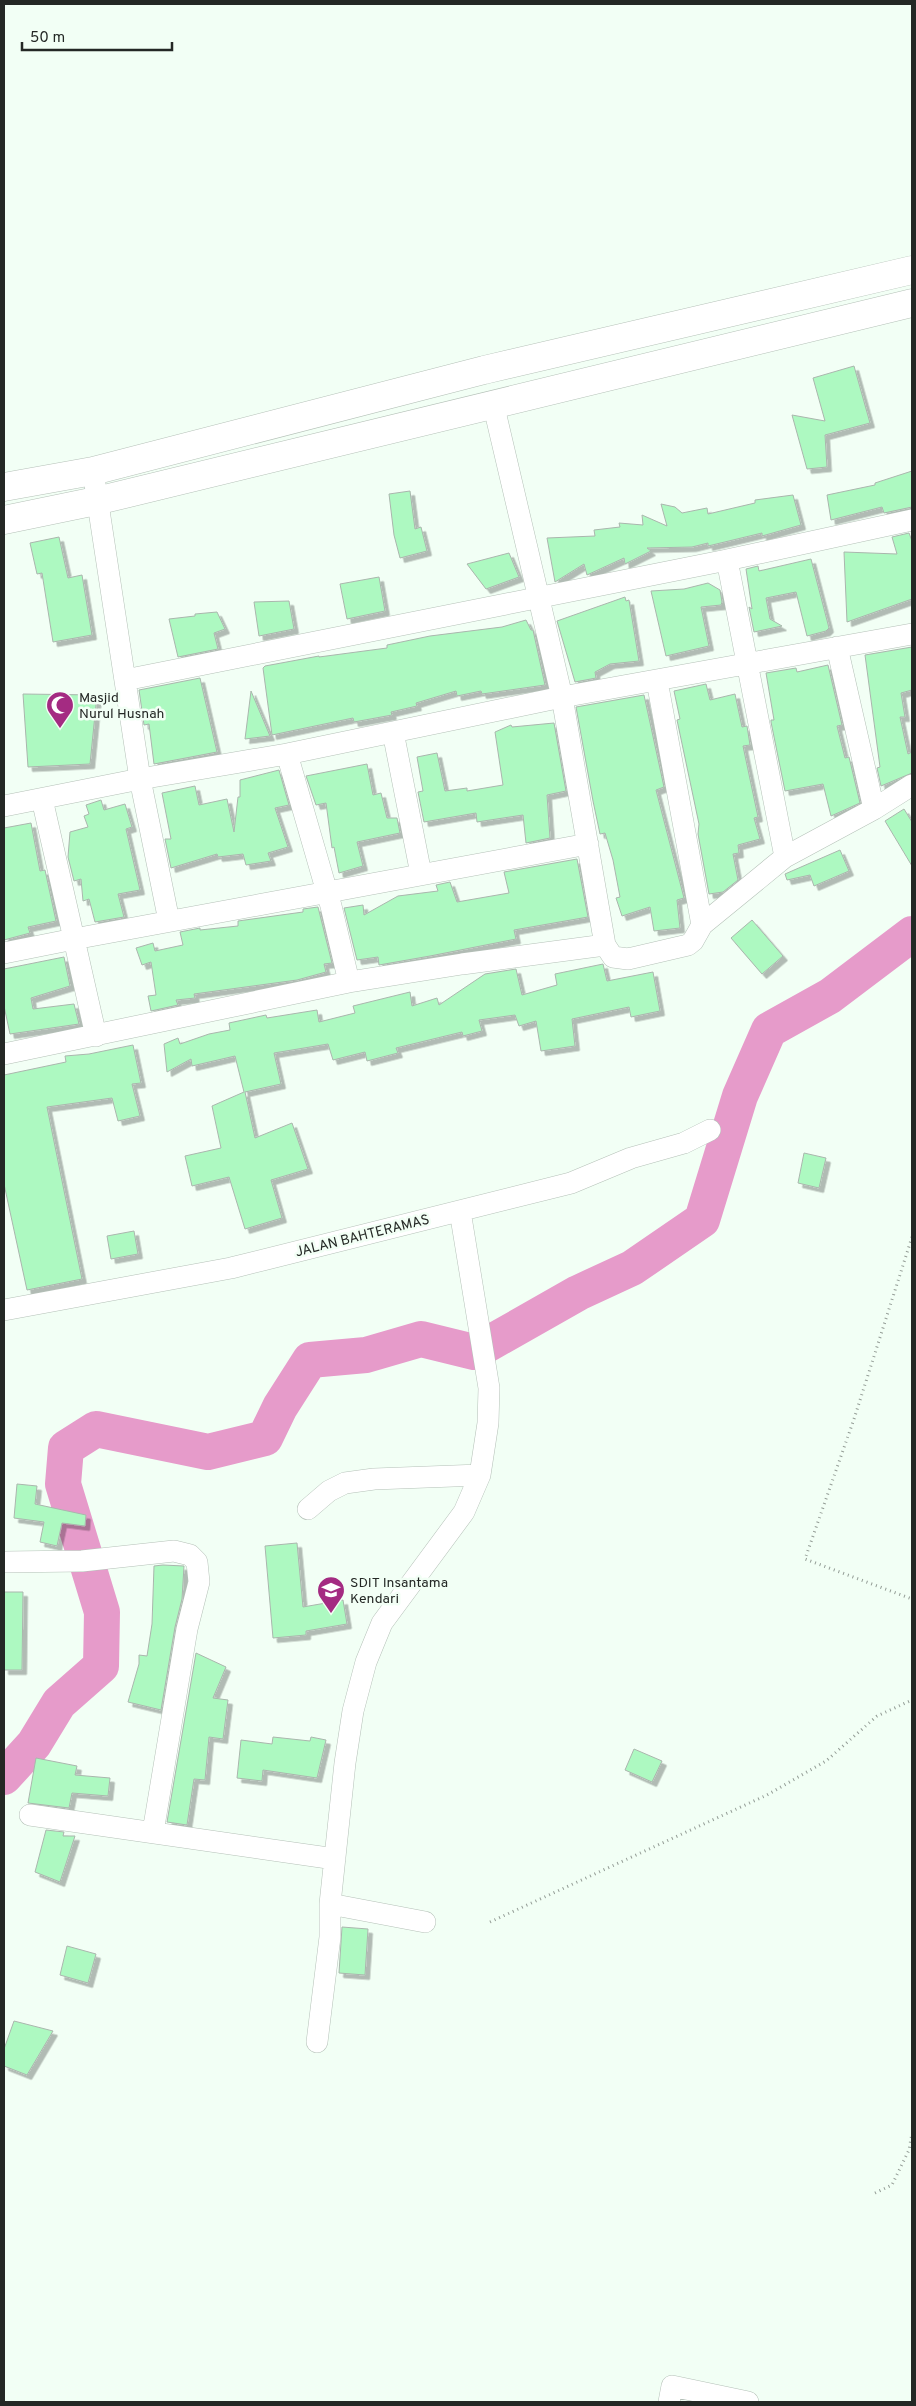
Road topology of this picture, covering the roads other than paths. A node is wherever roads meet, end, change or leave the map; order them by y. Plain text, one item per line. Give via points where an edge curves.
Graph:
1 (912, 270) edge
2 (912, 302) edge
3 (493, 403) junction
4 (92, 471) junction
5 (4, 487) edge
6 (96, 500) junction
7 (4, 520) edge
8 (912, 520) edge
9 (728, 560) junction
10 (539, 598) junction
11 (912, 634) edge
12 (837, 647) junction
13 (747, 664) junction
14 (125, 680) junction
15 (657, 681) junction
16 (562, 697) junction
17 (392, 732) junction
18 (287, 754) junction
19 (140, 779) junction
20 (912, 785) edge
21 (42, 799) junction
22 (4, 806) edge
23 (874, 809) junction
24 (588, 844) junction
25 (785, 857) junction
26 (421, 874) junction
27 (326, 891) junction
28 (169, 922) junction
29 (702, 925) junction
30 (74, 939) junction
31 (605, 945) junction
32 (4, 953) edge
33 (349, 982) junction
34 (96, 1036) junction
35 (4, 1054) edge
36 (710, 1130) dead end
37 (460, 1211) junction
38 (4, 1310) edge
39 (480, 1475) junction
40 (308, 1509) dead end
41 (4, 1562) edge
42 (30, 1815) dead end
43 (153, 1832) junction
44 (335, 1859) junction
45 (330, 1904) junction
46 (425, 1922) dead end
47 (317, 2042) dead end
48 (669, 2402) edge
49 (748, 2402) edge

1 - 4 highway via 484,370
2 - 3 highway
3 - 6 highway
3 - 10 street
4 - 5 highway
4 - 6 street
6 - 7 highway
6 - 14 street
8 - 9 street
9 - 10 street
9 - 13 street
10 - 14 street
10 - 16 street
11 - 12 street
12 - 13 street
12 - 23 street
13 - 15 street
13 - 25 street
14 - 19 street
15 - 16 street
15 - 29 street
16 - 17 street
16 - 24 street
17 - 18 street
17 - 26 street
18 - 19 street
18 - 27 street
19 - 21 street
19 - 28 street
20 - 23 street
21 - 22 street
21 - 30 street
23 - 25 street
24 - 26 street
24 - 31 street
25 - 29 street
26 - 27 street
27 - 28 street
27 - 33 street
28 - 30 street
29 - 31 street via 694,941 688,945 628,959 613,957
30 - 32 street
30 - 34 street
31 - 33 street
33 - 34 street
34 - 35 street
36 - 37 street, JALAN BAHTERAMAS via 684,1143 631,1158 571,1183
37 - 38 street, JALAN BAHTERAMAS via 232,1268
37 - 39 street via 489,1388
39 - 40 street via 345,1483 328,1491
39 - 44 street via 464,1512 382,1623 366,1662 353,1711
41 - 43 street via 82,1561 174,1551 190,1555 197,1562 199,1582 187,1629
42 - 43 street
43 - 44 street
44 - 45 street
45 - 46 street
45 - 47 street via 330,1937
48 - 49 street via 672,2386

